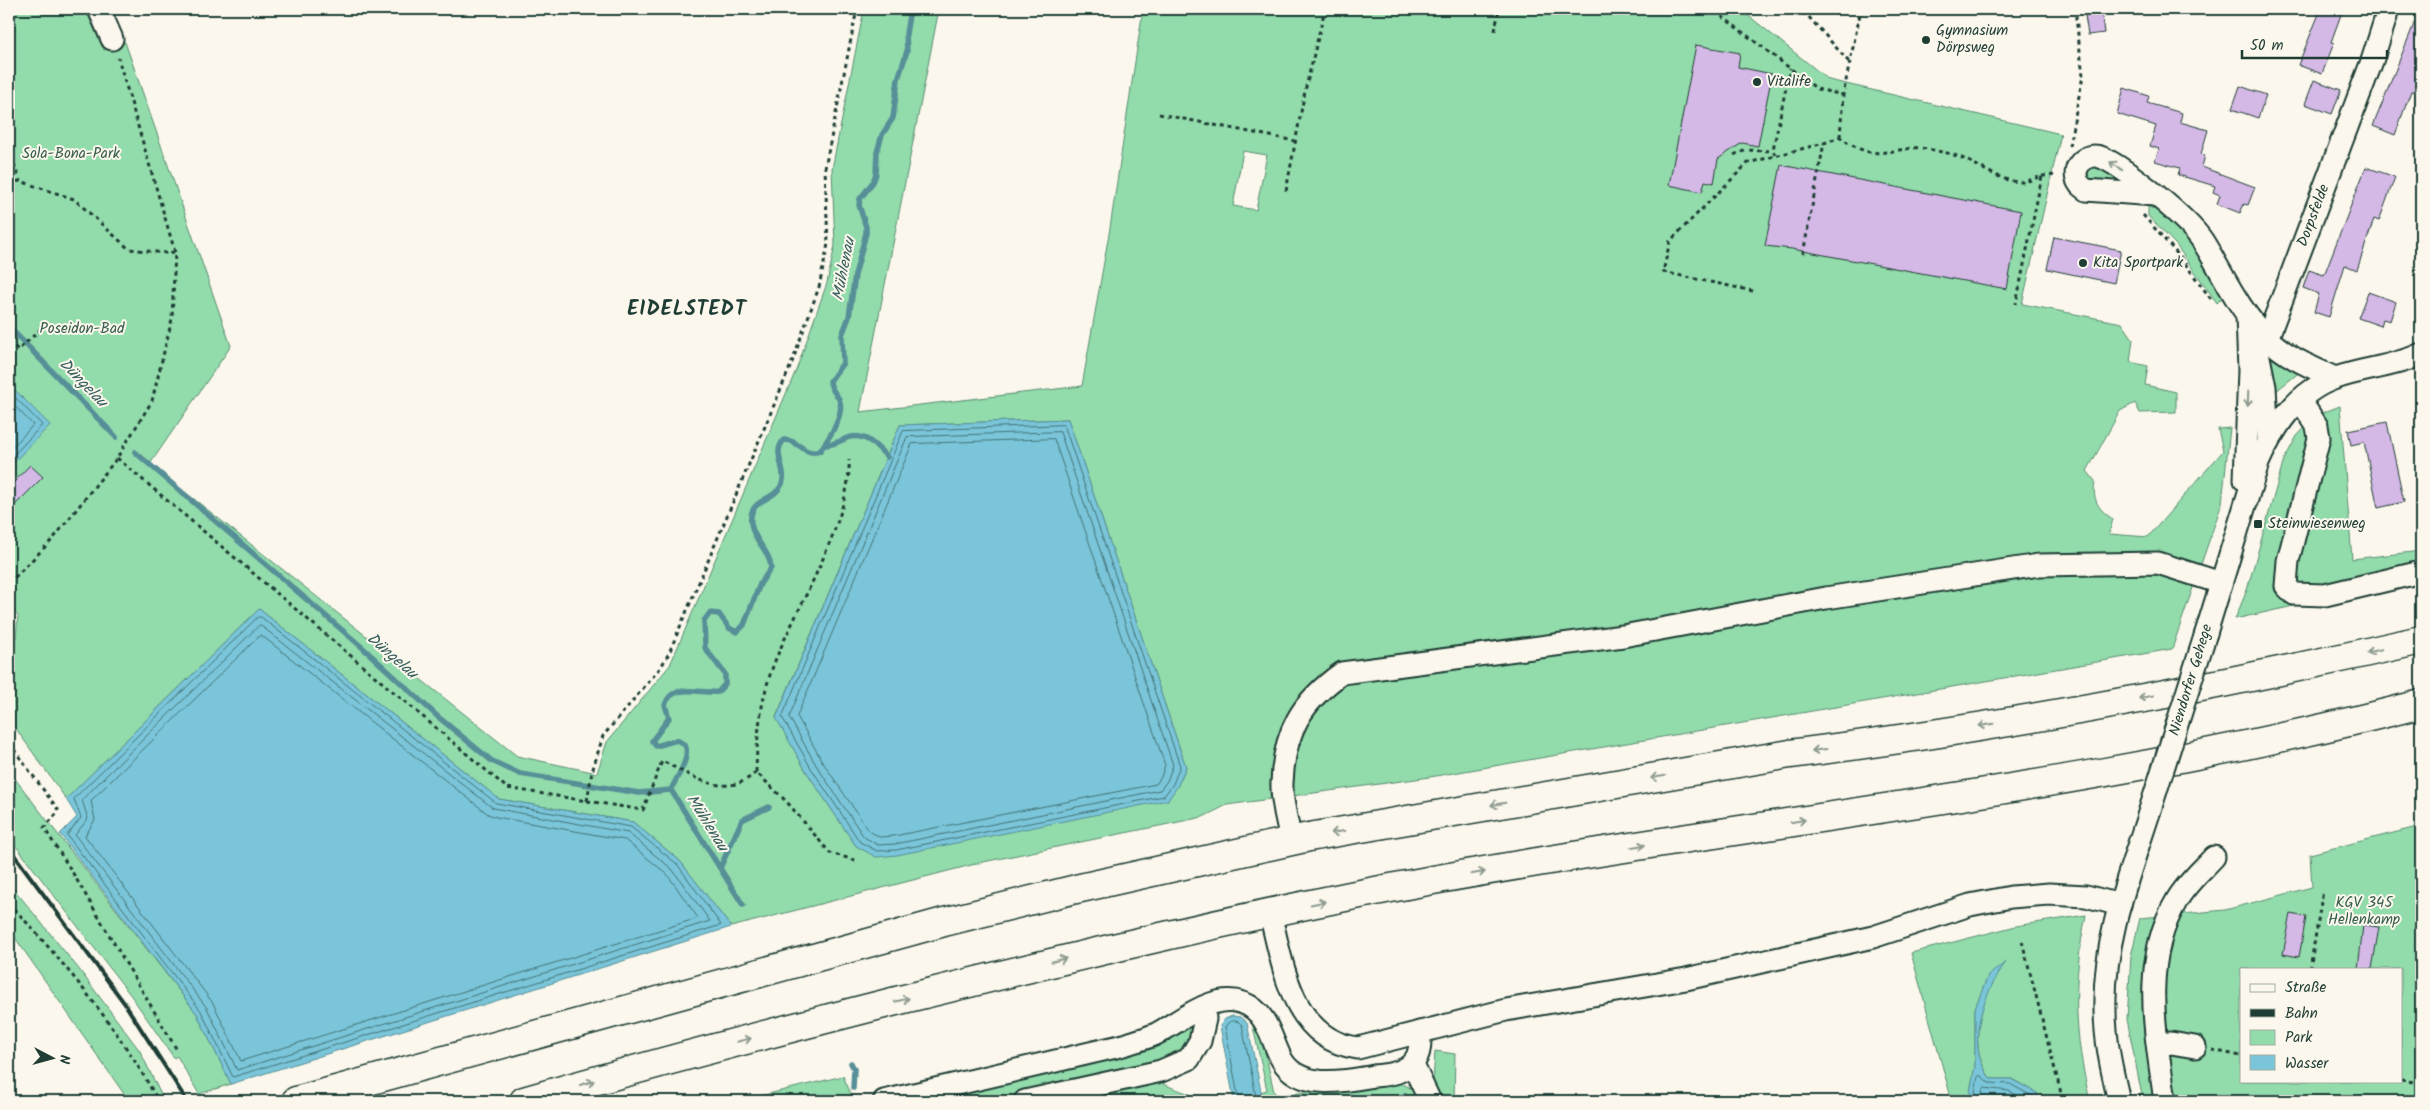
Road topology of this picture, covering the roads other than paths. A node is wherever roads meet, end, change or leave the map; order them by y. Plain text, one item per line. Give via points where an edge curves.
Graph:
1 (99, 9) edge
2 (2386, 17) dead end
3 (112, 39) road end
4 (2149, 195) road end
5 (2247, 316) junction
6 (2267, 338) junction
7 (2421, 354) edge
8 (2335, 378) junction
9 (2300, 400) junction
10 (2268, 439) junction
11 (2244, 506) junction
12 (2421, 572) edge
13 (2221, 583) junction
14 (2421, 640) edge
15 (2421, 704) edge
16 (1291, 840) junction
17 (2214, 857) dead end
18 (2120, 905) junction
19 (1270, 913) junction
20 (1204, 1007) junction
21 (1420, 1032) junction
22 (2158, 1045) junction
23 (2195, 1047) dead end
24 (1413, 1065) junction
25 (296, 1101) edge
26 (524, 1101) edge
27 (884, 1101) edge
28 (1025, 1101) edge
29 (1430, 1101) edge
30 (2119, 1101) edge
31 (2165, 1101) edge

1 - 3 street
2 - 6 street, Dorpsfelde
4 - 5 street via 2176,212 2200,238
5 - 6 street
5 - 10 street via 2261,364
5 -> 11 street via 2249,370
6 - 8 street via 2286,353
7 - 8 street, Niendorfer Gehege
8 - 9 street, Niendorfer Gehege
9 - 10 street, Niendorfer Gehege
9 - 12 street via 2320,438 2288,561 2286,586 2294,594 2325,596
10 - 11 street, Niendorfer Gehege
11 - 13 street, Niendorfer Gehege
13 - 16 street via 2158,563 2039,565 1826,598 1623,636 1342,673 1319,690 1301,710 1289,740 1282,784
13 - 18 street, Niendorfer Gehege, bridge
14 -> 16 highway via 2069,712 1790,754
19 -> 15 highway via 1432,880 2204,755 2326,729
16 - 25 highway via 944,922
17 - 22 street via 2177,900 2159,944 2153,985
18 - 21 street via 2086,896 2011,897 1970,905 1874,937 1686,979 1506,1010
18 - 30 street, Niendorfer Gehege via 2107,958 2104,1012
19 - 21 street via 1286,981 1308,1023 1343,1046 1358,1048
26 -> 19 highway via 650,1064 1091,952
20 - 24 street via 1222,1001 1242,1002 1258,1012 1283,1062 1307,1079 1345,1081 1398,1072
20 - 27 street via 1154,1035 1120,1046
20 - 28 street via 1200,1041 1189,1059 1161,1071
21 - 24 street via 1421,1043
22 - 23 street via 2170,1043
22 - 31 street
24 - 29 street

